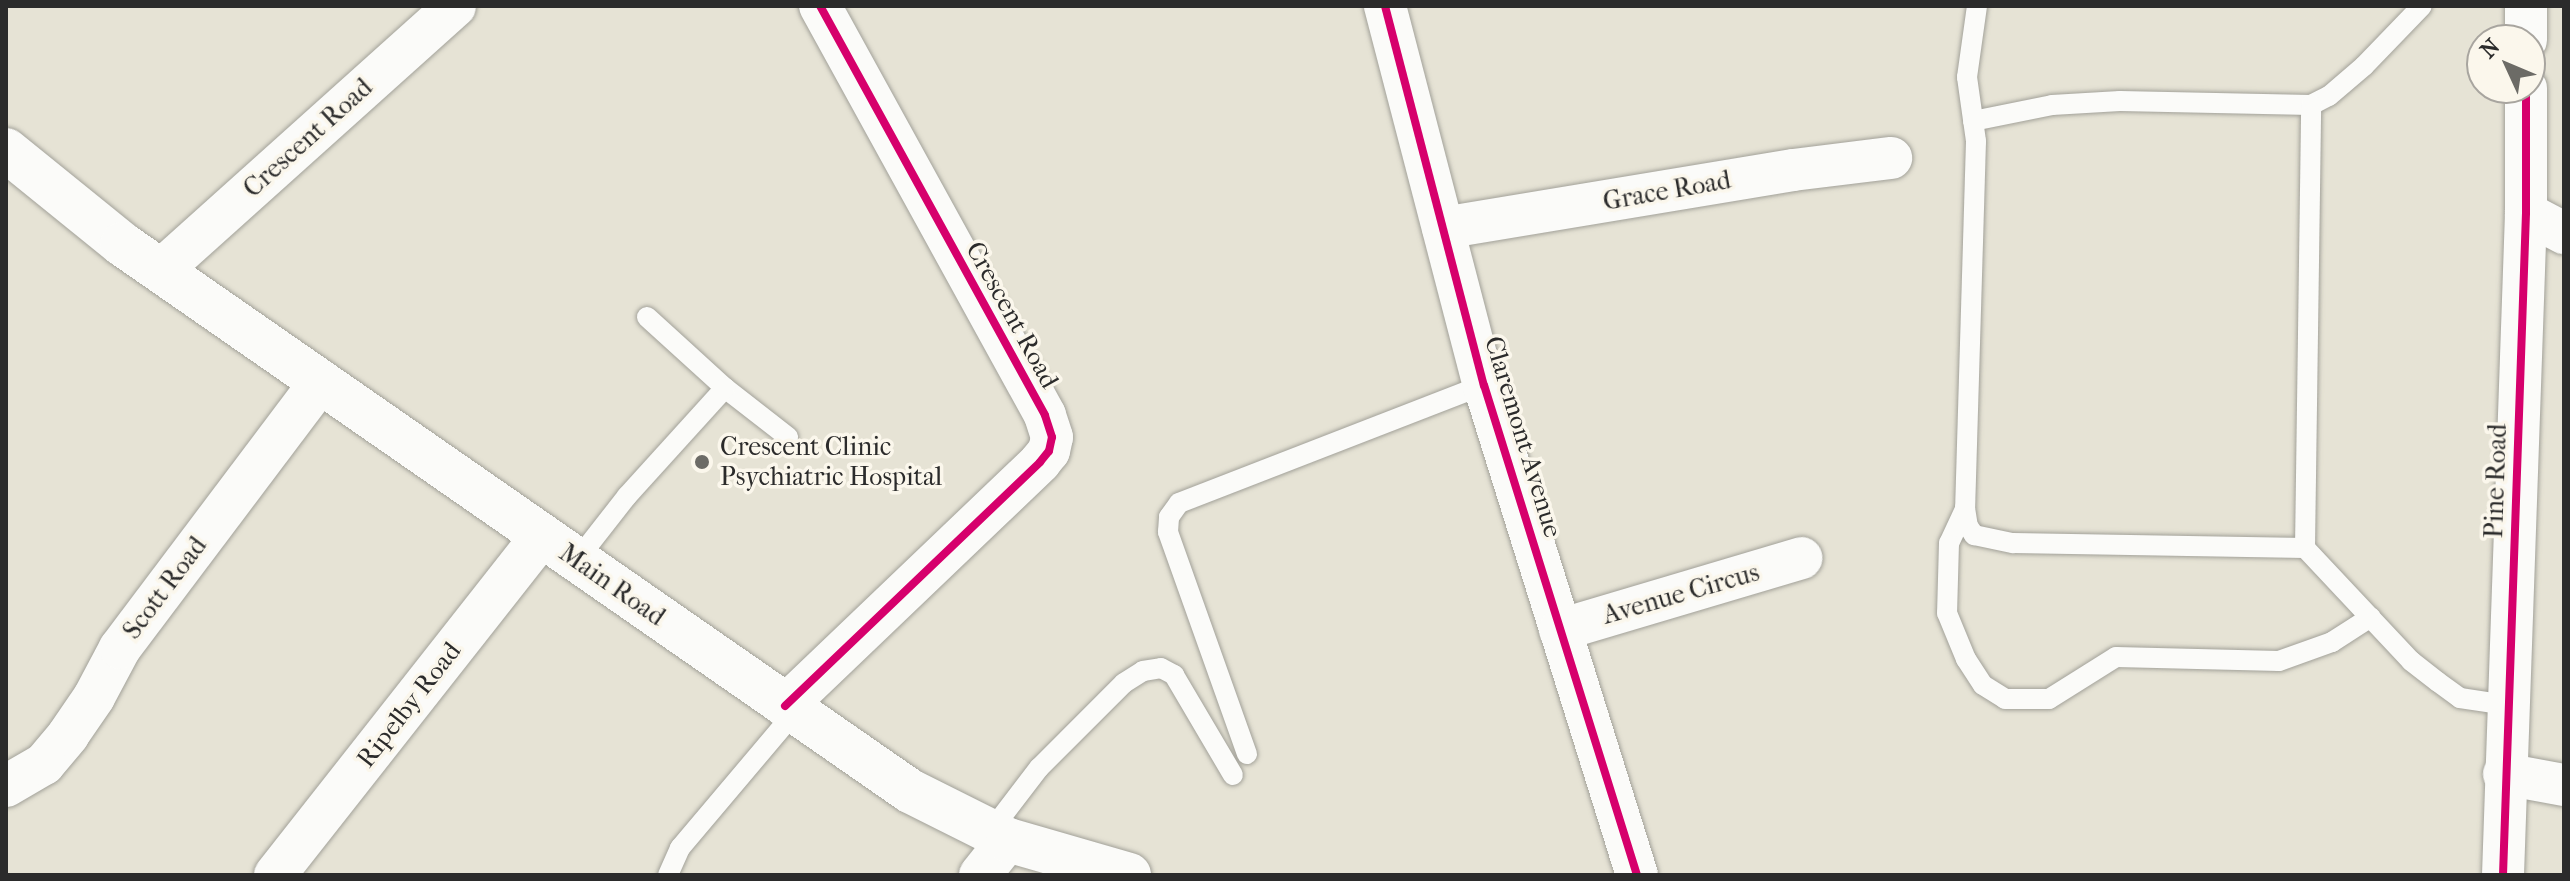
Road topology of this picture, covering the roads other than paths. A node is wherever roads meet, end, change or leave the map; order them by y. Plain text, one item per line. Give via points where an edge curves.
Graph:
1 (455, 6) edge
2 (820, 6) edge
3 (1385, 6) edge
4 (1977, 6) edge
5 (2422, 6) edge
6 (2526, 104) edge
7 (2311, 105) junction
8 (1973, 121) junction
9 (6, 150) edge
10 (1891, 158) dead end
11 (6, 179) edge
12 (2526, 213) junction
13 (1443, 228) junction
14 (2564, 233) edge
15 (122, 244) junction
16 (161, 270) junction
17 (647, 317) dead end
18 (321, 381) junction
19 (1484, 385) junction
20 (725, 388) junction
21 (788, 437) dead end
22 (1965, 508) junction
23 (559, 548) junction
24 (2305, 548) junction
25 (1802, 558) dead end
26 (2371, 617) junction
27 (1560, 630) junction
28 (2507, 705) junction
29 (790, 709) junction
30 (1247, 754) dead end
31 (2504, 774) junction
32 (1233, 775) dead end
33 (2564, 785) edge
34 (6, 786) edge
35 (999, 836) junction
36 (275, 875) edge
37 (668, 875) edge
38 (980, 875) edge
39 (1129, 875) edge
40 (1637, 875) edge
41 (2503, 875) edge

1 - 16 street, Crescent Road
2 - 29 street, Crescent Road via 1045,415 1052,437 1040,462
3 - 13 street, Claremont Avenue
4 - 8 lane via 1967,77
5 - 7 lane via 2364,66
6 - 12 street, Pine Road
7 - 8 lane via 2120,101 2052,105
7 - 24 lane
8 - 22 lane
9 - 15 main road, Main Road
10 - 13 street, Grace Road
11 - 15 main road, Main Road
12 - 14 street
12 - 28 street, Pine Road
13 - 19 street, Claremont Avenue
15 - 16 main road, Main Road
16 - 18 main road, Main Road
17 - 20 lane
18 - 23 main road, Main Road
18 - 34 street, Scott Road via 120,648 68,735 44,764
19 - 27 street, Claremont Avenue
19 - 30 lane via 1179,503 1169,517 1168,532
20 - 21 lane
20 - 23 lane via 627,496
22 - 24 lane via 1974,535 1987,540
22 - 26 lane via 1949,543 1947,613 1983,685 2005,699 2049,699 2116,657 2279,661 2332,642
23 - 29 main road, Main Road
23 - 36 street, Ripelby Road
24 - 26 lane
25 - 27 street, Avenue Circus
26 - 28 lane via 2411,661 2460,698
27 - 40 street, Claremont Avenue
28 - 31 street, Pine Road
29 - 35 main road, Main Road via 910,791
29 - 37 lane via 680,848
31 - 33 street
31 - 41 street, Pine Road
32 - 35 lane via 1174,675 1161,668 1143,671 1124,683 1039,768
35 - 38 street
35 - 39 main road, Main Road

